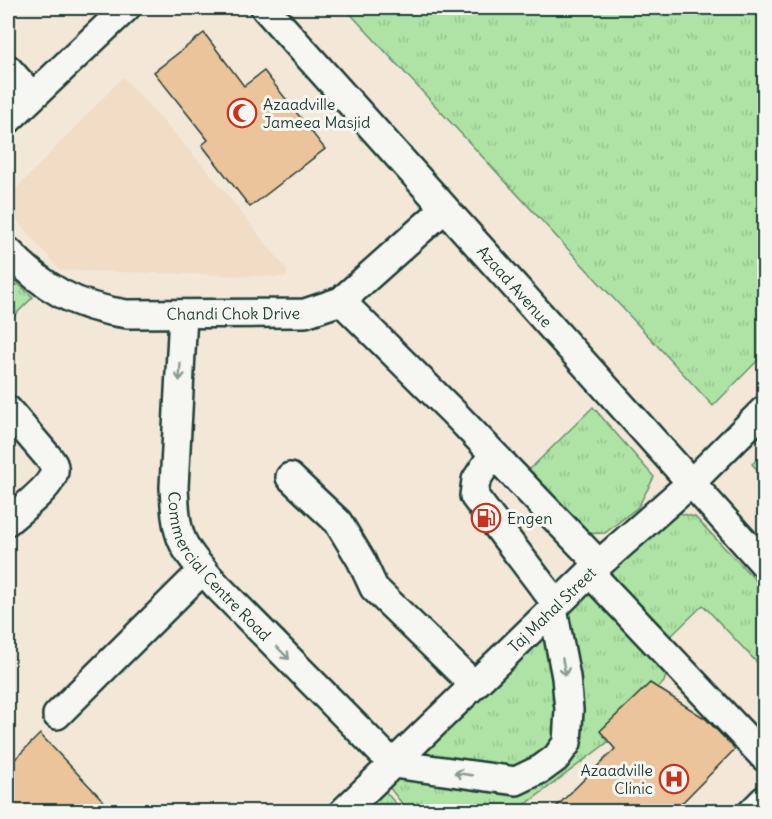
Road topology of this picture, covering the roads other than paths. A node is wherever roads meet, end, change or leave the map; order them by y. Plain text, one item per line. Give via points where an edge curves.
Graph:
1 (126, 8) edge
2 (265, 8) edge
3 (8, 69) edge
4 (32, 96) junction
5 (8, 120) edge
6 (444, 209) junction
7 (8, 251) edge
8 (341, 302) junction
9 (183, 314) junction
10 (8, 410) edge
11 (765, 410) edge
12 (493, 454) junction
13 (290, 477) dead end
14 (692, 482) junction
15 (8, 521) edge
16 (765, 564) edge
17 (594, 569) junction
18 (203, 570) junction
19 (555, 607) junction
20 (474, 685) junction
21 (57, 715) dead end
22 (765, 758) edge
23 (393, 764) junction
24 (765, 800) edge
25 (343, 812) edge
26 (752, 812) edge

1 - 4 street
2 - 6 street, Azaad Avenue
3 - 4 street
4 - 5 street
6 - 8 street, Chandi Chok Drive
6 - 14 street, Azaad Avenue
7 - 9 street, Chandi Chok Drive via 36,278 76,302 128,314
8 - 9 street, Chandi Chok Drive via 305,313
8 - 12 street
9 -> 18 street, Commercial Centre Road via 176,514 182,540
10 - 15 street via 49,458 54,470 45,487
11 - 14 street, Taj Mahal Street
12 - 17 street
12 - 19 street via 476,480 474,496
13 - 20 street via 338,522 375,588
14 - 16 street, Azaad Avenue
14 - 17 street, Taj Mahal Street
17 - 19 street, Taj Mahal Street
17 - 22 street
18 - 21 street
18 -> 23 street, Commercial Centre Road
19 - 20 street, Taj Mahal Street
19 -> 23 street via 569,710 567,743 556,758 516,781
20 - 23 street, Taj Mahal Street
23 - 25 street, Taj Mahal Street
24 - 26 street

